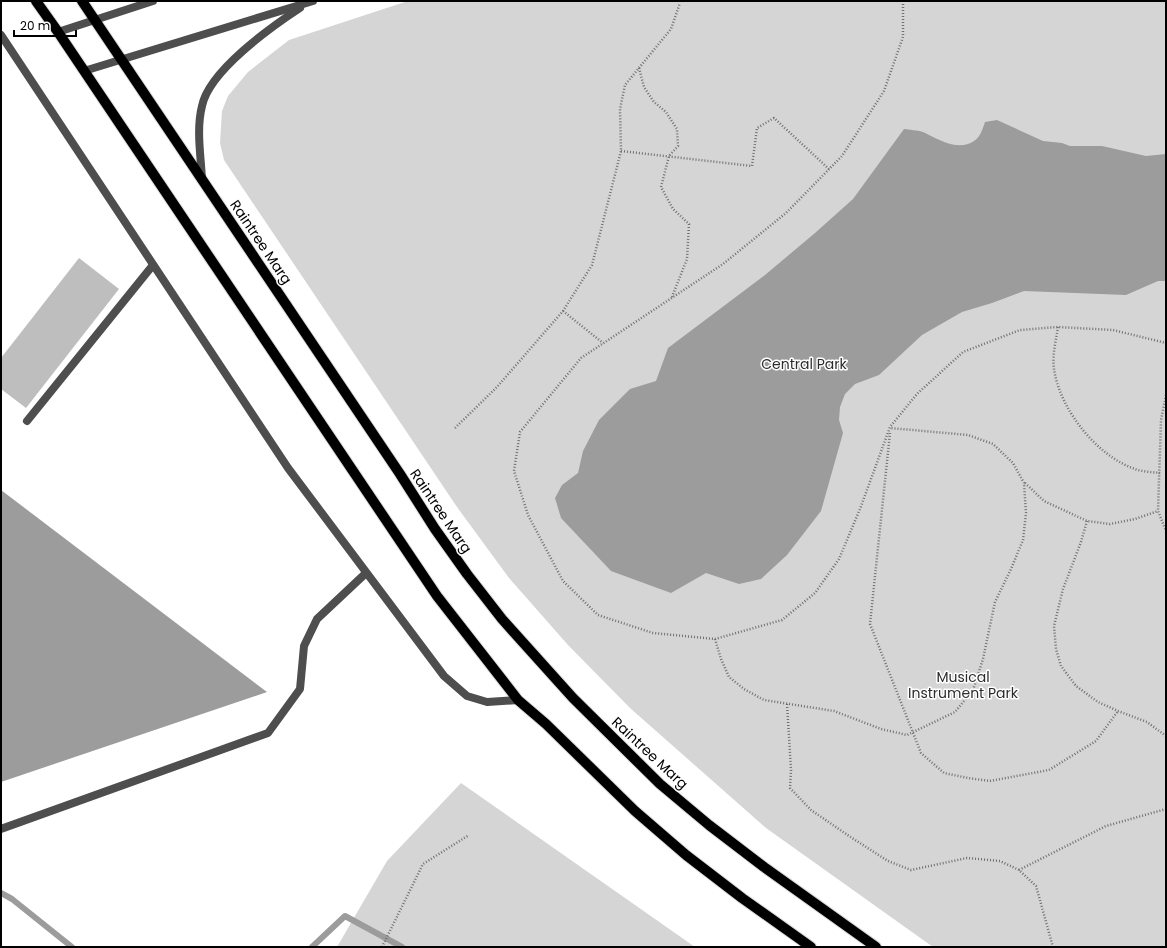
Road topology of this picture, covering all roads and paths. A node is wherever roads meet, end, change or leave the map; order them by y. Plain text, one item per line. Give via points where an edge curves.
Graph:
1 (36, 1) edge
2 (82, 1) edge
3 (153, 1) edge
4 (903, 1) edge
5 (310, 2) edge
6 (680, 3) dead end
7 (95, 20) junction
8 (58, 32) junction
9 (1, 35) edge
10 (121, 60) junction
11 (638, 67) junction
12 (84, 71) junction
13 (621, 151) junction
14 (669, 156) junction
15 (829, 169) junction
16 (202, 180) junction
17 (153, 265) junction
18 (672, 296) junction
19 (563, 311) junction
20 (1058, 327) junction
21 (603, 343) junction
22 (1166, 343) edge
23 (1166, 395) edge
24 (27, 421) dead end
25 (455, 428) dead end
26 (890, 428) junction
27 (1160, 473) junction
28 (1024, 483) junction
29 (1158, 511) junction
30 (1087, 521) junction
31 (1166, 530) edge
32 (366, 572) junction
33 (715, 639) junction
34 (518, 700) junction
35 (787, 704) junction
36 (1118, 711) junction
37 (912, 732) junction
38 (1166, 736) edge
39 (1166, 809) edge
40 (1, 829) edge
41 (469, 835) dead end
42 (1018, 870) junction
43 (382, 947) edge
44 (811, 947) edge
45 (876, 947) edge
46 (1053, 947) edge

1 - 8 main road
2 - 7 main road, Raintree Marg
3 - 7 street
4 - 15 path via 903,37 884,91 842,156
5 - 10 street
5 - 16 street via 284,18 237,57 208,90 202,106 200,124
6 - 11 path via 671,29
7 - 8 street
7 - 10 main road, Raintree Marg
8 - 12 main road
9 - 17 street
10 - 12 street
10 - 16 main road, Raintree Marg
11 - 13 path via 625,85 620,109
11 - 14 path via 644,87 677,128 678,146
12 - 34 main road via 437,596
13 - 14 path
13 - 19 path via 592,265
14 - 15 path via 752,166 757,128 774,118
14 - 18 path via 661,187 673,209 690,224 687,259
15 - 18 path via 775,222 723,264
16 - 45 main road, Raintree Marg via 435,530 502,619 535,657 660,784 709,826
17 - 24 street
17 - 32 street via 288,468
18 - 21 path
19 - 21 path
19 - 25 path via 497,387
20 - 22 path via 1113,330
20 - 26 path via 1020,330 963,352 917,394
20 - 27 path via 1054,370 1063,399 1074,420 1092,440 1116,460 1136,470
21 - 33 path via 581,358 520,432 514,471 528,515 563,581 598,614 653,633
23 - 27 path via 1161,420
26 - 28 path via 968,435 994,444 1013,463
26 - 33 path via 839,559 815,593 782,620
26 - 37 path via 870,624
27 - 29 path
28 - 30 path via 1044,501
28 - 37 path via 1026,513 1022,540 995,602 983,659 973,690 956,712
29 - 30 path via 1110,524
29 - 31 path
30 - 36 path via 1054,626 1056,649 1061,666 1076,686 1098,702
32 - 34 street via 444,676 467,696 487,702
32 - 40 street via 317,619 304,646 300,689 268,733
33 - 35 path via 730,676 744,689 764,700
34 - 44 main road via 657,831 742,898
35 - 37 path via 834,711 881,729 907,734
35 - 42 path via 792,770 790,788 810,810 888,861 911,870 967,858 1000,861
36 - 37 path via 1096,741 1049,770 990,781 944,773 921,753
36 - 38 path via 1147,722
39 - 42 path via 1106,826
41 - 43 path via 423,864
42 - 46 path via 1036,886

